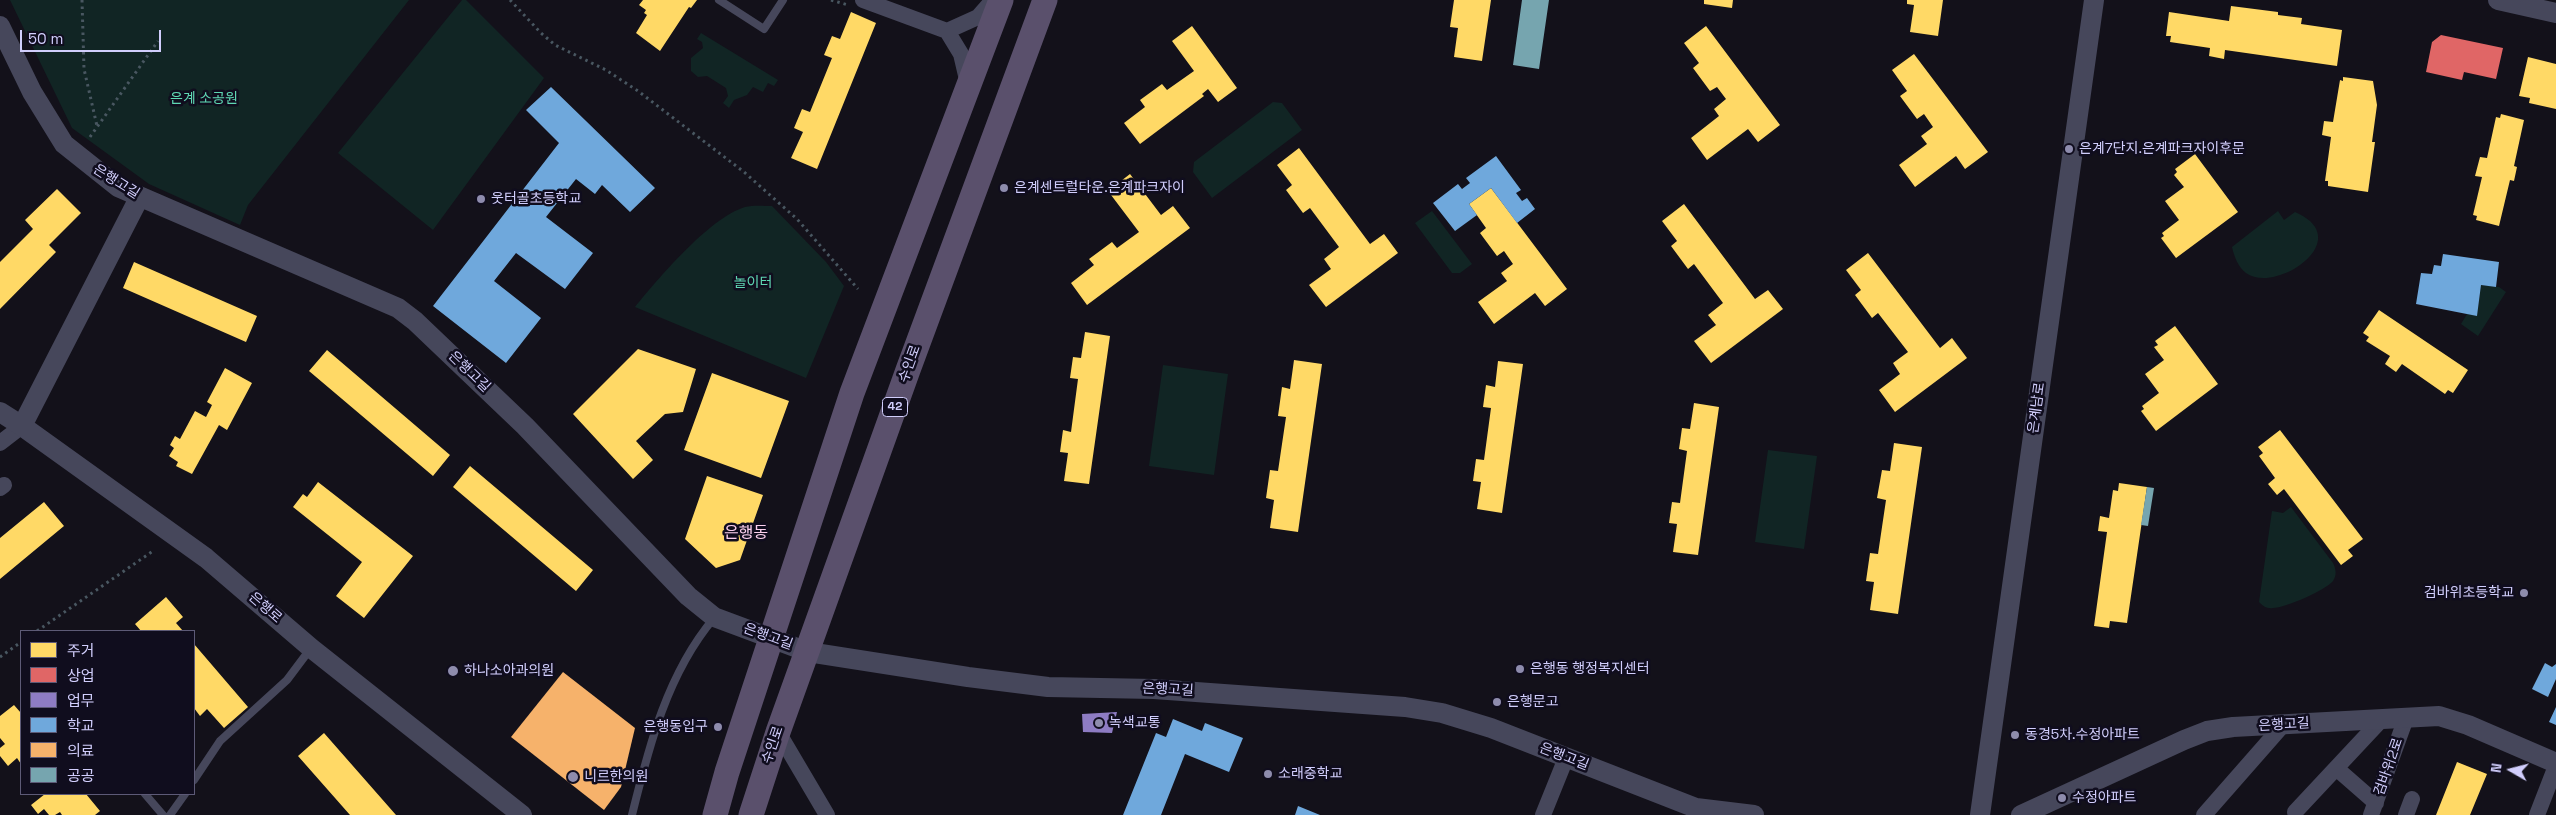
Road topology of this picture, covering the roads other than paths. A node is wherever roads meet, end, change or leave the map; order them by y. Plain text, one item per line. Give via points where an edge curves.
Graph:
1 (719, 0) edge
2 (783, 0) edge
3 (863, 0) edge
4 (888, 0) edge
5 (994, 0) edge
6 (1001, 0) edge
7 (1045, 0) edge
8 (2094, 0) edge
9 (2498, 0) edge
10 (2556, 12) edge
11 (904, 14) junction
12 (0, 26) edge
13 (947, 31) junction
14 (968, 84) junction
15 (140, 198) junction
16 (0, 412) edge
17 (22, 426) junction
18 (0, 443) edge
19 (714, 617) junction
20 (771, 639) junction
21 (311, 648) junction
22 (808, 652) junction
23 (2406, 718) junction
24 (2382, 719) junction
25 (2283, 725) junction
26 (778, 732) junction
27 (1566, 758) junction
28 (2556, 762) edge
29 (2556, 766) edge
30 (2336, 768) junction
31 (195, 778) edge
32 (2553, 785) edge
33 (146, 795) edge
34 (184, 795) edge
35 (2412, 798) dead end
36 (2374, 809) edge
37 (1694, 811) edge
38 (2295, 814) edge
39 (163, 815) edge
40 (170, 815) edge
41 (522, 815) edge
42 (632, 815) edge
43 (716, 815) edge
44 (751, 815) edge
45 (827, 815) edge
46 (1543, 815) edge
47 (1754, 815) edge
48 (1980, 815) edge
49 (2021, 815) edge
50 (2204, 815) edge
51 (2406, 815) edge
52 (2537, 815) edge

1 - 2 lane via 764,29
3 - 11 street
4 - 11 lane
5 - 13 street via 978,17
6 - 14 main road
7 - 22 main road, 수인로 / 42
8 - 48 street, 은계남로
9 - 10 street
11 - 13 street
12 - 15 street, 은행고길 via 32,92 64,144 100,174
13 - 14 street via 961,54
14 - 20 main road via 852,393
15 - 17 street
15 - 19 street, 은행고길 via 398,308 524,426 688,596
16 - 17 street, 은행로
17 - 18 street
17 - 21 street, 은행로 via 206,558
19 - 20 street, 은행고길
19 - 42 lane via 687,654 656,725
20 - 22 street, 은행고길
20 - 43 main road
21 - 31 lane via 287,680 220,741
21 - 41 street, 은행로
22 - 26 main road, 수인로 / 42
22 - 27 street, 은행고길 via 1048,687 1154,689 1405,707 1442,713 1491,728
23 - 24 street, 은행고길
23 - 28 street, 은행고길 via 2439,716 2468,724
23 - 36 street, 검바위2로
24 - 25 street, 은행고길
24 - 30 street
25 - 49 street, 은행고길 via 2207,731
25 - 50 street
26 - 44 main road, 수인로 / 42
26 - 45 street
27 - 37 street, 은행고길
27 - 46 street
29 - 32 street
30 - 36 street
30 - 38 street
32 - 52 street
33 - 39 lane
34 - 40 lane
35 - 51 street
37 - 47 street, 은행고길

